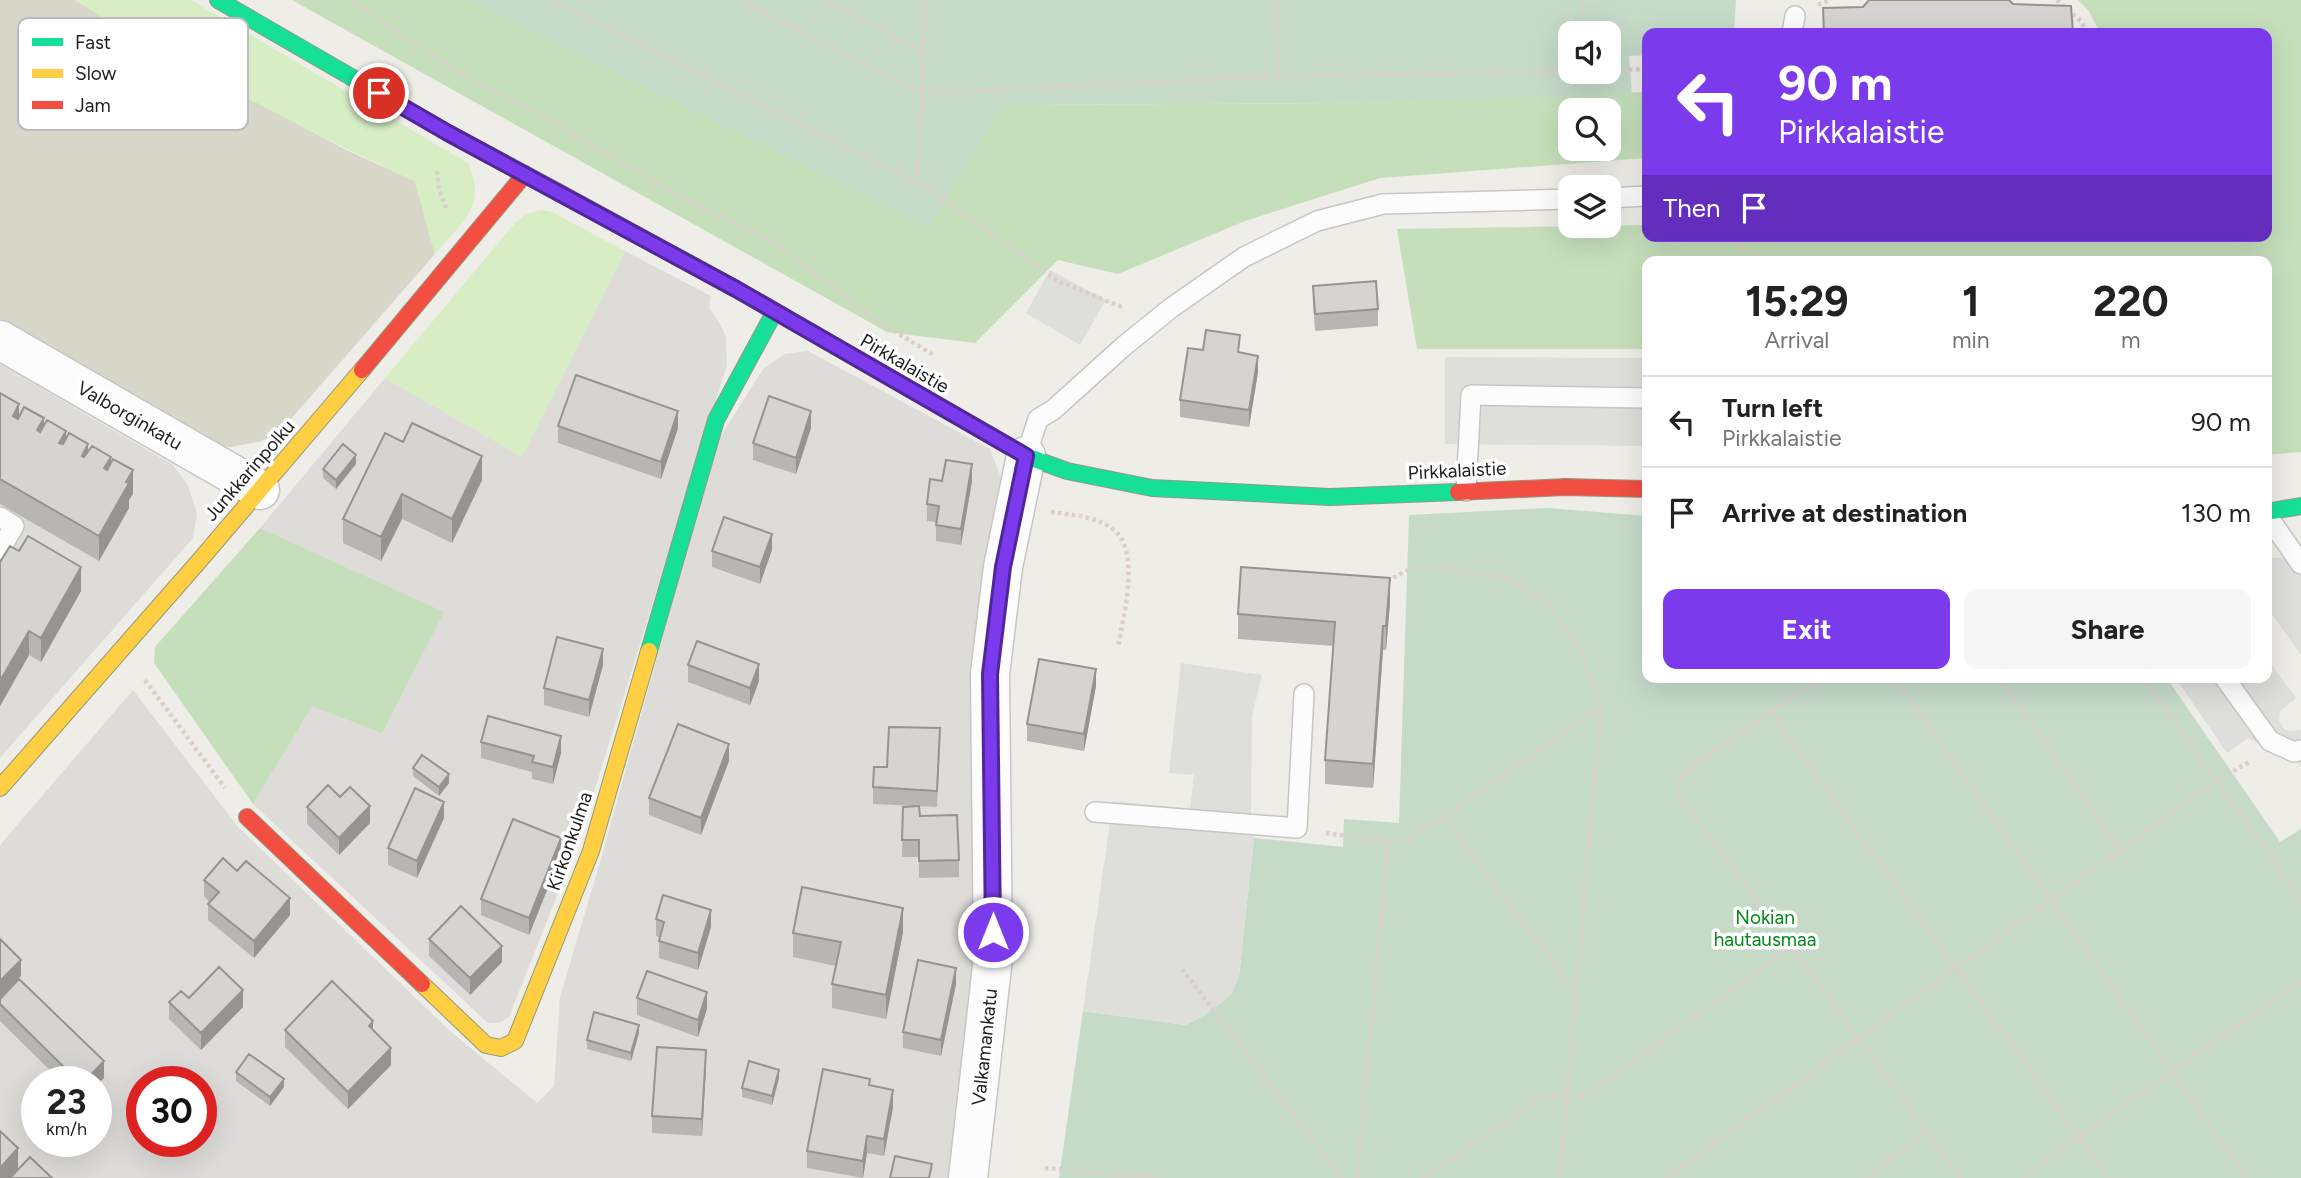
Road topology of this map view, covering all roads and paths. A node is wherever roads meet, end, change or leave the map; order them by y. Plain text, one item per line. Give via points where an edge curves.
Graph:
1 (218, 0) edge
2 (351, 0) edge
3 (551, 0) edge
4 (740, 0) edge
5 (825, 0) edge
6 (923, 0) edge
7 (1276, 0) edge
8 (1581, 0) edge
9 (2057, 0) edge
10 (1583, 21) edge
11 (2084, 28) edge
12 (924, 53) junction
13 (1642, 69) edge
14 (1621, 70) edge
15 (1558, 72) edge
16 (1278, 76) junction
17 (923, 93) junction
18 (525, 174) junction
19 (917, 181) junction
20 (1642, 196) edge
21 (1621, 197) edge
22 (1558, 199) edge
23 (1732, 242) edge
24 (1759, 256) edge
25 (775, 313) junction
26 (1155, 321) junction
27 (0, 340) edge
28 (945, 362) dead end
29 (1642, 398) edge
30 (1026, 456) junction
31 (1642, 489) edge
32 (260, 490) junction
33 (1466, 491) junction
34 (2301, 506) edge
35 (1015, 507) junction
36 (2272, 512) edge
37 (0, 517) edge
38 (2272, 522) edge
39 (0, 550) edge
40 (2301, 564) edge
41 (1383, 583) edge
42 (1118, 647) dead end
43 (122, 650) junction
44 (1813, 683) edge
45 (1898, 683) edge
46 (2003, 683) edge
47 (2147, 683) edge
48 (2228, 683) edge
49 (1304, 694) dead end
50 (1601, 707) junction
51 (1770, 713) junction
52 (2270, 741) junction
53 (2301, 750) edge
54 (2216, 781) junction
55 (0, 788) edge
56 (1095, 812) dead end
57 (247, 817) joint
58 (1444, 817) junction
59 (1297, 828) junction
60 (1389, 842) junction
61 (2121, 851) junction
62 (2301, 899) edge
63 (2052, 900) junction
64 (1790, 948) junction
65 (1956, 968) junction
66 (1182, 969) dead end
67 (2301, 981) edge
68 (1576, 993) junction
69 (1859, 1038) junction
70 (2172, 1071) junction
71 (1567, 1098) junction
72 (1927, 1132) junction
73 (2079, 1137) junction
74 (1045, 1168) dead end
75 (968, 1178) edge
76 (1158, 1178) edge
77 (1342, 1178) edge
78 (1357, 1178) edge
79 (1423, 1178) edge
80 (1560, 1178) edge
81 (1667, 1178) edge
82 (1866, 1178) edge
83 (1961, 1178) edge
84 (2022, 1178) edge
85 (2109, 1178) edge
86 (2247, 1178) edge

1 - 18 street, Pirkkalaistie
2 - 28 path via 452,68 692,203 772,241 875,319
3 - 19 path
4 - 17 path
5 - 12 path
6 - 12 path
7 - 16 path
8 - 10 path
9 - 11 path
12 - 17 path
13 - 14 path
15 - 16 path
16 - 17 path
17 - 19 path
18 - 25 street, Pirkkalaistie
18 - 32 street, Junkkarinpolku
19 - 26 path via 1058,281
20 - 21 lane
22 - 26 lane via 1383,204 1317,221 1244,257
23 - 24 path
25 - 30 street, Pirkkalaistie
25 - 57 street, Kirkonkulma via 716,420 591,851 514,1041 496,1049 486,1045
26 - 30 lane via 1038,419
27 - 32 street, Valborginkatu
29 - 33 lane via 1471,395
30 - 33 street, Pirkkalaistie via 1067,471 1152,488 1331,497
30 - 35 street, Valkamankatu
31 - 33 street, Pirkkalaistie
32 - 43 street, Junkkarinpolku
34 - 36 street
35 - 42 path via 1084,517 1116,531 1126,548 1129,584
35 - 75 street, Valkamankatu via 990,674 993,958
37 - 39 lane via 14,526
38 - 40 lane
41 - 50 path via 1408,570 1434,567 1501,577 1543,598 1582,652
43 - 55 street, Junkkarinpolku
43 - 57 path
44 - 51 path
45 - 63 path
46 - 61 path
47 - 54 path
48 - 52 lane
49 - 59 lane
50 - 58 path
50 - 68 path
51 - 64 path via 1684,773 1677,785 1680,797
51 - 65 path
52 - 53 lane via 2294,752
52 - 54 path via 2264,754
54 - 61 path
54 - 62 path
56 - 59 lane
58 - 60 path via 1409,839
58 - 68 path
59 - 60 path
60 - 78 path
61 - 63 path
63 - 65 path
63 - 70 path
64 - 69 path
64 - 71 path via 1585,1096
65 - 69 path
65 - 73 path
66 - 77 path
67 - 70 path
68 - 71 path
69 - 72 path
69 - 81 path
70 - 73 path
70 - 86 path
71 - 79 path via 1541,1098
71 - 80 path
72 - 82 path
72 - 83 path
73 - 84 path
73 - 85 path
74 - 76 path

